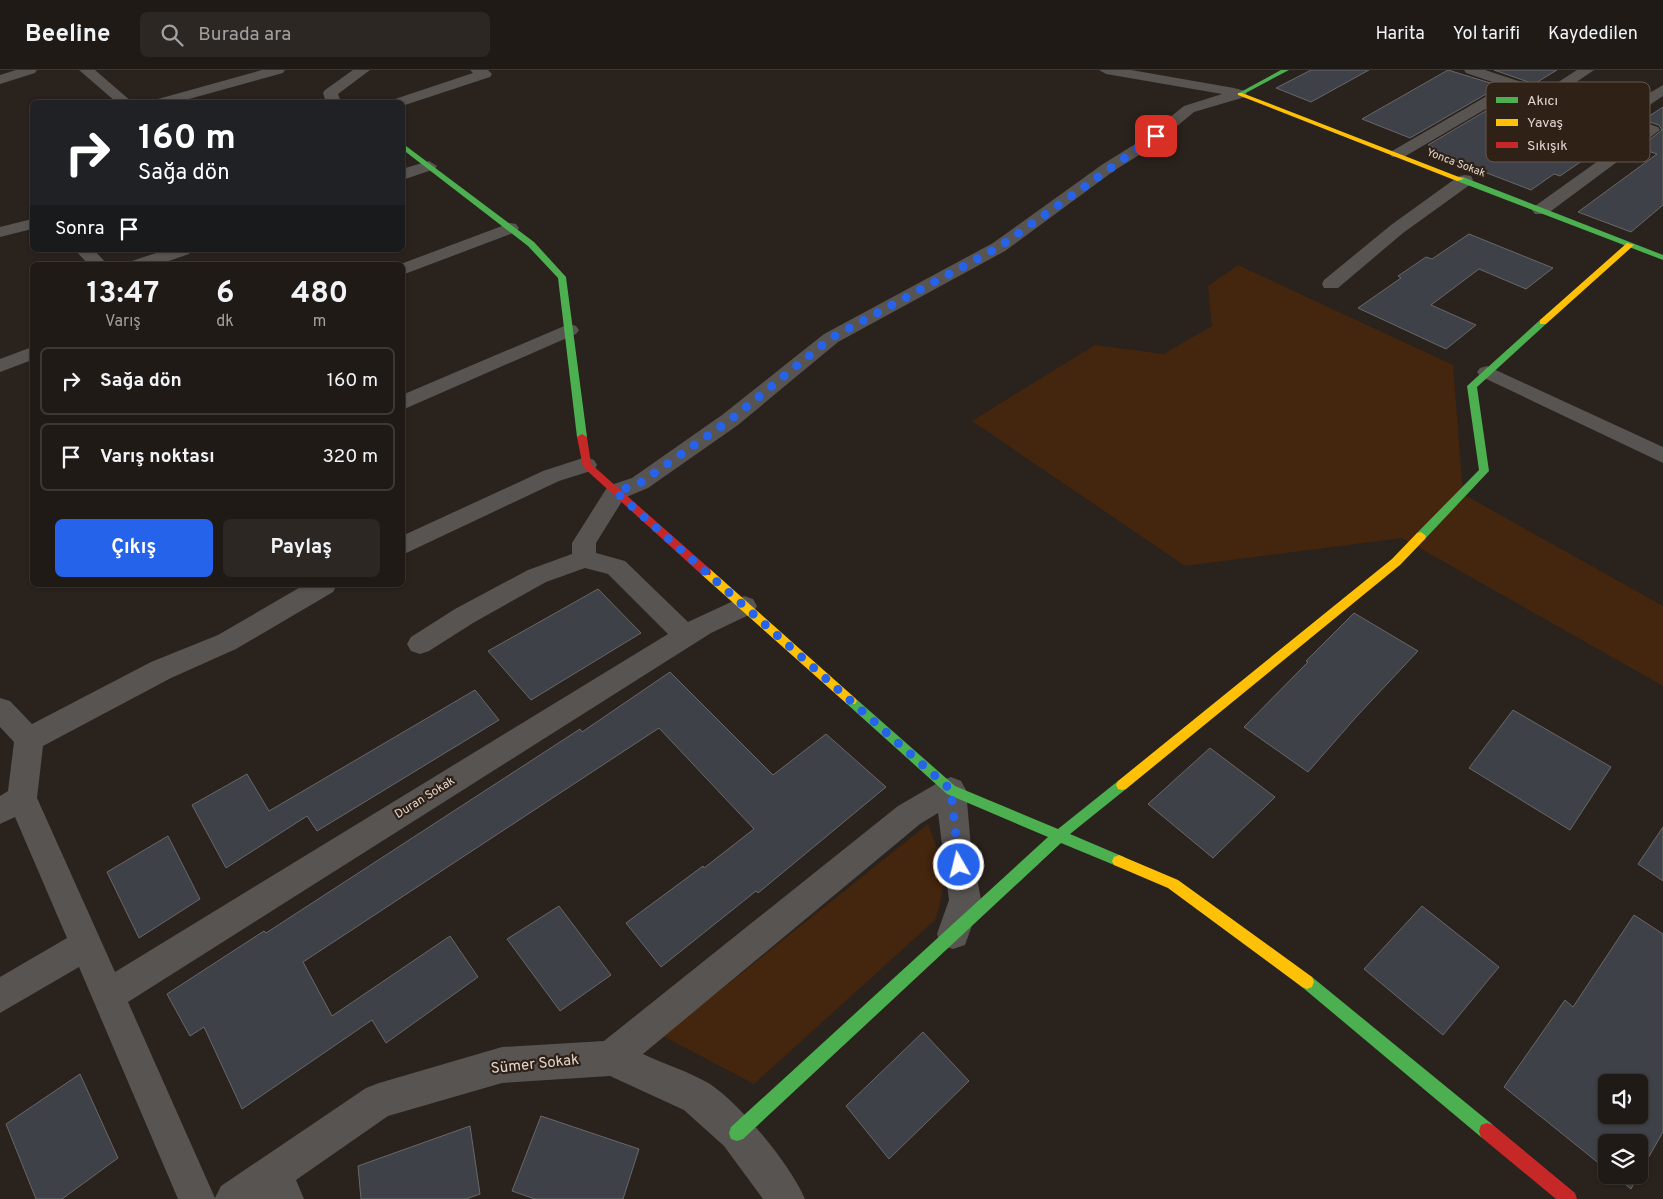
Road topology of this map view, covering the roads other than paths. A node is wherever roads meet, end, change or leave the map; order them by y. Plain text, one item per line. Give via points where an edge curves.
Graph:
1 (30, 70) edge
2 (86, 70) edge
3 (278, 70) edge
4 (362, 70) edge
5 (477, 70) edge
6 (1106, 70) edge
7 (1286, 70) edge
8 (1471, 70) edge
9 (1587, 70) edge
10 (0, 80) edge
11 (1507, 82) edge
12 (1568, 82) edge
13 (1663, 89) edge
14 (1240, 94) junction
15 (1650, 98) edge
16 (122, 100) edge
17 (169, 100) edge
18 (332, 100) edge
19 (405, 100) edge
20 (1486, 103) edge
21 (405, 147) edge
22 (1398, 154) junction
23 (1608, 162) edge
24 (429, 166) junction
25 (405, 174) edge
26 (1465, 180) junction
27 (1541, 210) junction
28 (30, 224) edge
29 (510, 228) junction
30 (0, 232) edge
31 (1630, 245) junction
32 (86, 252) edge
33 (176, 252) edge
34 (1663, 258) edge
35 (96, 262) edge
36 (148, 262) edge
37 (405, 269) edge
38 (1331, 284) dead end
39 (569, 330) junction
40 (30, 355) edge
41 (0, 366) edge
42 (1487, 372) junction
43 (405, 401) edge
44 (1663, 456) edge
45 (586, 465) junction
46 (616, 492) junction
47 (405, 545) edge
48 (584, 559) junction
49 (321, 587) edge
50 (744, 606) junction
51 (686, 636) junction
52 (420, 644) dead end
53 (0, 709) edge
54 (29, 739) junction
55 (951, 790) junction
56 (11, 804) edge
57 (1060, 836) junction
58 (953, 934) junction
59 (86, 945) junction
60 (0, 996) edge
61 (108, 996) junction
62 (611, 1058) junction
63 (737, 1133) junction
64 (279, 1186) edge
65 (196, 1199) edge
66 (234, 1199) edge
67 (786, 1199) edge
68 (1569, 1199) edge

1 - 10 street
2 - 16 street
3 - 17 street
4 - 18 street via 330,93
5 - 19 street via 485,74
6 - 14 street
7 - 14 street
8 - 11 street
9 - 12 street
13 - 15 street
14 - 22 street, Yonca Sokak
14 - 46 street via 1189,109 1146,144 999,247 831,338 730,420 640,483
20 - 22 street
21 - 24 street
22 - 26 street, Yonca Sokak
23 - 27 street
24 - 25 street
24 - 29 street
26 - 27 street, Yonca Sokak
26 - 38 street via 1397,229
27 - 31 street, Yonca Sokak
28 - 30 street
29 - 37 street
29 - 39 street via 531,244 562,277
31 - 34 street, Yonca Sokak
31 - 42 street
32 - 35 street
33 - 36 street
39 - 43 street
39 - 45 street
40 - 41 street
42 - 44 street
42 - 57 street via 1472,386 1484,471 1396,562
45 - 46 street
45 - 47 street via 551,476
46 - 48 street via 584,543
46 - 50 street
48 - 51 street via 616,567
48 - 52 street via 537,576
49 - 54 street via 227,642 161,670
50 - 51 street, Duran Sokak
50 - 55 street
51 - 61 street, Duran Sokak
53 - 54 street
54 - 56 street
55 - 57 street
55 - 58 street via 964,900
55 - 62 street via 909,815
56 - 59 street
57 - 58 street
57 - 68 street via 1173,884 1285,964
58 - 63 street
59 - 60 street
59 - 61 street
61 - 65 street
62 - 63 street, Sümer Sokak via 697,1097
62 - 64 street, Sümer Sokak via 502,1065 379,1101
63 - 67 street, Sümer Sokak
64 - 66 street, Sümer Sokak

